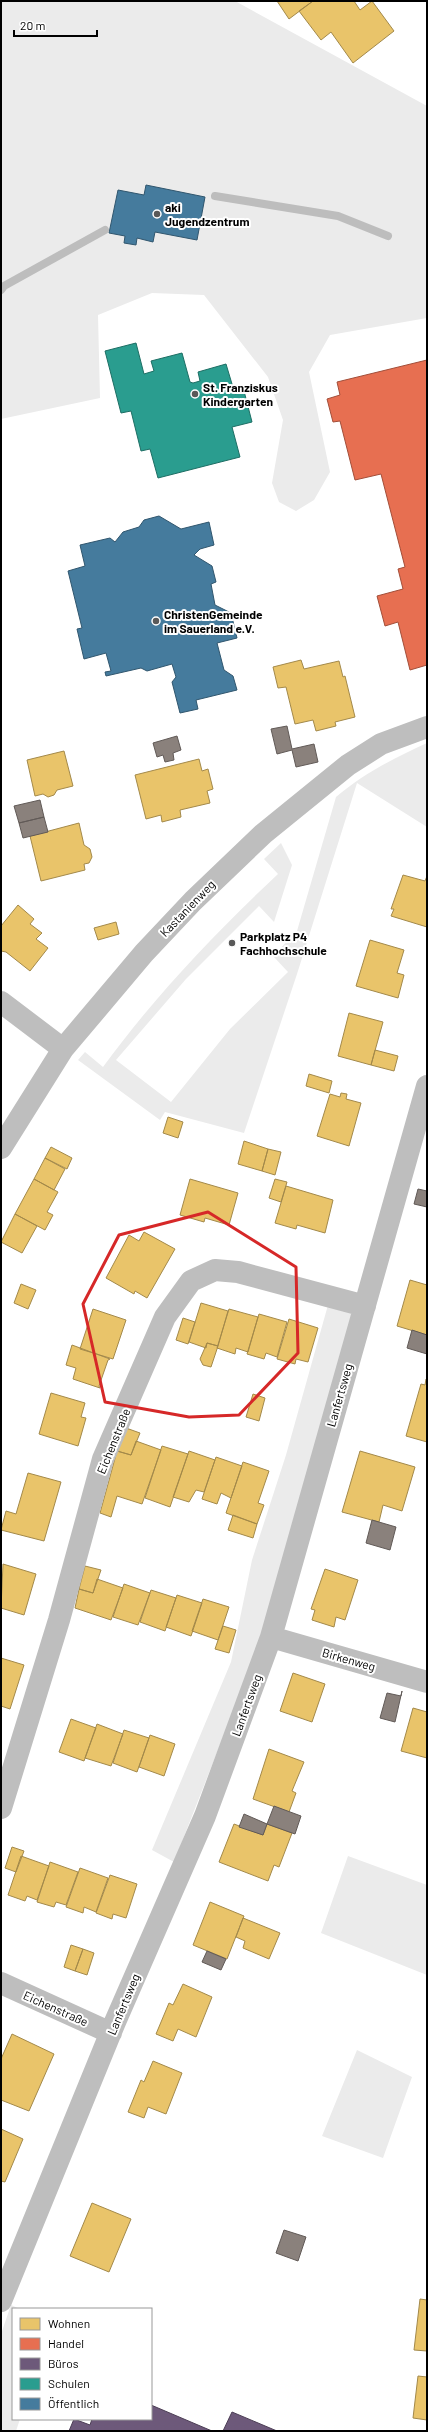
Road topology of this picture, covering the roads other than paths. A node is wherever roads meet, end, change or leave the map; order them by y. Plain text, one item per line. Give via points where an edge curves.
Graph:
1 (427, 727) edge
2 (1, 1002) edge
3 (63, 1049) junction
4 (427, 1086) edge
5 (1, 1148) edge
6 (365, 1306) junction
7 (271, 1637) junction
8 (427, 1682) edge
9 (1, 1808) edge
10 (1, 1983) edge
11 (111, 2033) junction
12 (1, 2301) edge

1 - 3 street, Kastanienweg via 381,744 348,765 263,834 193,901 144,953
2 - 3 street
3 - 5 street, Kastanienweg
4 - 6 street, Lanfertsweg
6 - 7 street, Lanfertsweg
6 - 9 street, Eichenstraße via 238,1272 215,1270 191,1281 165,1317 103,1459 59,1620
7 - 8 street, Birkenweg
7 - 11 street, Lanfertsweg via 208,1809
10 - 11 street, Eichenstraße
11 - 12 street, Lanfertsweg

